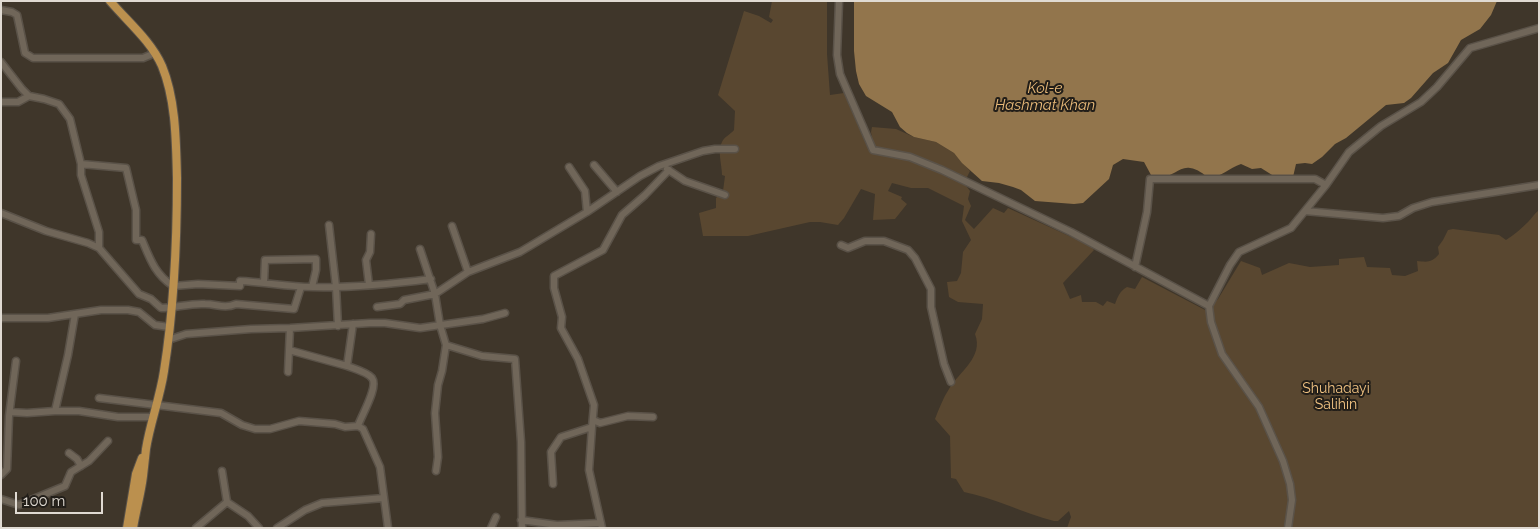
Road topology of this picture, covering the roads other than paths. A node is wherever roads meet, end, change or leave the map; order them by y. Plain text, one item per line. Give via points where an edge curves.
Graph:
1 (110, 1) edge
2 (839, 1) edge
3 (1, 10) edge
4 (1539, 28) edge
5 (155, 53) junction
6 (1, 62) edge
7 (30, 96) junction
8 (1, 102) edge
9 (735, 149) dead end
10 (81, 164) junction
11 (594, 165) dead end
12 (661, 166) junction
13 (569, 167) dead end
14 (669, 170) junction
15 (1326, 185) junction
16 (1539, 185) edge
17 (617, 192) junction
18 (724, 195) dead end
19 (1305, 211) junction
20 (587, 212) junction
21 (1, 214) edge
22 (329, 225) dead end
23 (452, 226) dead end
24 (371, 234) dead end
25 (841, 245) dead end
26 (99, 248) junction
27 (420, 249) dead end
28 (1135, 267) junction
29 (468, 272) junction
30 (431, 278) junction
31 (264, 282) junction
32 (369, 285) junction
33 (172, 286) junction
34 (300, 287) junction
35 (312, 287) junction
36 (336, 287) junction
37 (436, 294) junction
38 (172, 306) junction
39 (1209, 306) junction
40 (377, 307) dead end
41 (506, 313) dead end
42 (75, 314) junction
43 (1, 318) edge
44 (353, 324) junction
45 (440, 325) junction
46 (338, 326) junction
47 (169, 327) junction
48 (290, 328) junction
49 (168, 340) junction
50 (446, 345) junction
51 (290, 350) junction
52 (16, 361) dead end
53 (347, 366) junction
54 (288, 372) dead end
55 (951, 382) dead end
56 (99, 398) dead end
57 (156, 406) junction
58 (2, 411) edge
59 (55, 411) junction
60 (9, 414) junction
61 (153, 417) junction
62 (653, 417) dead end
63 (593, 424) junction
64 (358, 426) junction
65 (108, 440) dead end
66 (146, 449) junction
67 (69, 453) dead end
68 (81, 466) junction
69 (222, 471) dead end
70 (436, 471) dead end
71 (1, 475) edge
72 (553, 484) dead end
73 (384, 498) junction
74 (1, 499) edge
75 (227, 502) junction
76 (496, 516) dead end
77 (521, 520) junction
78 (601, 525) edge
79 (128, 528) edge
80 (133, 528) edge
81 (196, 528) edge
82 (259, 528) edge
83 (277, 528) edge
84 (388, 528) edge
85 (491, 528) edge
86 (522, 528) edge
87 (1288, 528) edge

1 - 5 main road
2 - 28 street via 840,74 873,150 910,157 942,170 1071,232
3 - 5 street via 17,15 25,53 32,58 143,58
4 - 15 street via 1470,48 1421,102 1381,126 1349,152
5 - 33 main road via 163,68 175,125 177,198
6 - 7 street
7 - 8 street via 18,102
7 - 10 street via 59,104 72,126
9 - 12 street via 703,151
10 - 26 street via 81,175 99,232
10 - 33 street via 126,168 136,210 136,240 142,240 152,264
11 - 17 street
12 - 14 street
12 - 17 street
13 - 20 street via 585,191
14 - 18 street via 685,182
14 - 63 street via 622,215 602,250 554,276 561,328 589,388 594,405
15 - 19 street
15 - 28 street via 1315,179 1150,179 1148,212
16 - 19 street via 1432,202 1399,216 1383,218
17 - 20 street
19 - 39 street via 1291,228 1239,252
20 - 29 street via 520,252
21 - 26 street
22 - 36 street
23 - 29 street
24 - 32 street via 366,260
25 - 55 street via 848,248 865,241 884,241 911,254 930,289 931,307
26 - 38 street via 139,294 161,308
27 - 30 street
28 - 39 street
29 - 37 street
30 - 32 street
30 - 37 street
31 - 33 street via 240,281 240,286
31 - 34 street
31 - 35 street via 265,260 316,259
32 - 36 street
33 - 38 main road
34 - 35 street
34 - 38 street via 294,309 236,304 221,308 204,304
35 - 36 street
36 - 46 street
37 - 40 street
37 - 45 street
38 - 47 main road
39 - 87 street via 1222,354 1259,407 1283,461 1292,500
41 - 45 street
42 - 43 street via 48,318
42 - 47 street via 128,310 139,312 155,325
42 - 59 street
44 - 45 street via 385,323 420,328
44 - 46 street
44 - 53 street
45 - 50 street
46 - 48 street
47 - 49 main road
48 - 49 street via 186,334
48 - 51 street
49 - 57 main road
50 - 70 street via 435,413
50 - 77 street via 482,356 515,358 521,442
51 - 53 street
51 - 54 street
52 - 60 street
53 - 64 street via 368,374 374,384
56 - 57 street
57 - 61 main road
57 - 64 street via 221,413 255,429 270,429 299,421
58 - 60 street
59 - 60 street
59 - 61 street
60 - 71 street via 7,469
61 - 66 main road
62 - 63 street via 628,416
63 - 72 street via 561,436 556,443 551,452
63 - 78 street via 588,470
64 - 73 street via 363,429 380,467
65 - 68 street
66 - 79 main road via 136,474
66 - 80 main road
67 - 68 street
68 - 74 street via 71,472 65,486 40,497 19,505
69 - 75 street
73 - 83 street via 322,503
73 - 84 street
75 - 81 street
75 - 82 street
76 - 85 street
77 - 78 street
77 - 86 street

